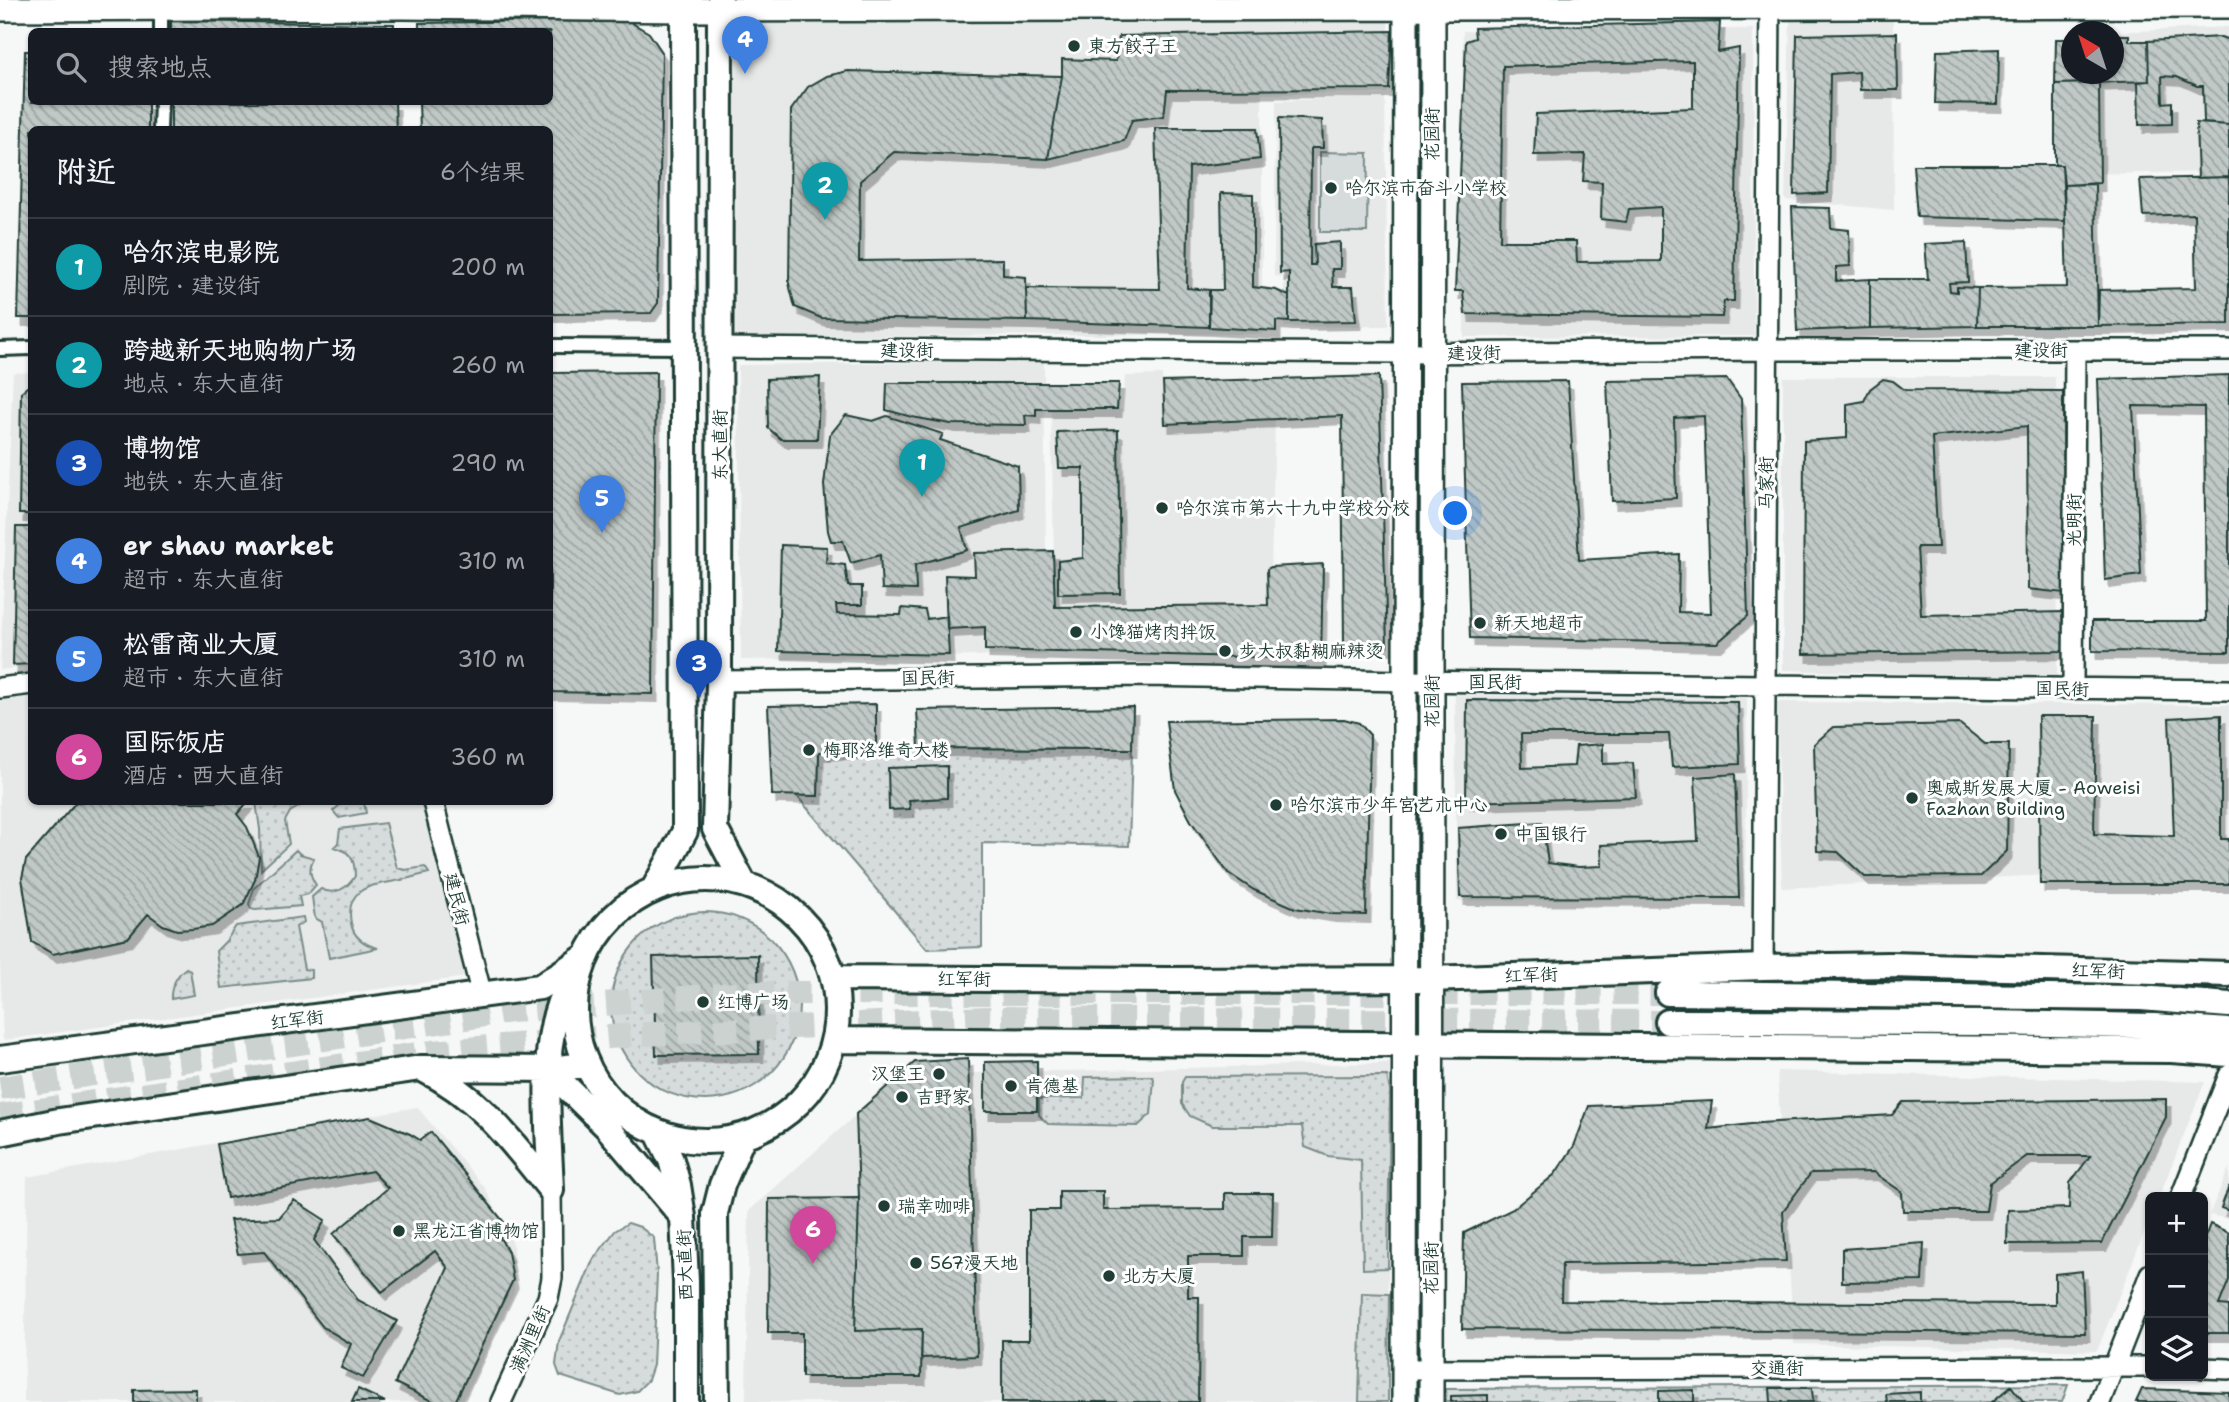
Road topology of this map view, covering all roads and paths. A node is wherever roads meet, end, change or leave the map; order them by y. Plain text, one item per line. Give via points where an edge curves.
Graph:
1 (1770, 3) edge
2 (104, 4) edge
3 (683, 5) edge
4 (720, 5) edge
5 (1406, 5) edge
6 (1433, 5) edge
7 (2229, 6) edge
8 (161, 8) junction
9 (0, 9) edge
10 (161, 28) edge
11 (160, 105) edge
12 (160, 126) edge
13 (553, 346) edge
14 (684, 347) junction
15 (28, 348) edge
16 (720, 348) junction
17 (0, 349) edge
18 (1767, 349) junction
19 (2075, 350) junction
20 (2229, 350) edge
21 (1432, 353) junction
22 (1406, 354) junction
23 (719, 681) junction
24 (1405, 681) junction
25 (1432, 682) junction
26 (28, 684) edge
27 (1765, 684) junction
28 (0, 688) edge
29 (2073, 689) junction
30 (2229, 690) edge
31 (434, 805) edge
32 (744, 884) junction
33 (654, 889) junction
34 (585, 957) junction
35 (1889, 965) junction
36 (1763, 967) junction
37 (2229, 974) edge
38 (834, 978) junction
39 (1404, 978) junction
40 (1430, 979) junction
41 (1668, 993) tunnel mouth
42 (1934, 995) junction
43 (482, 996) junction
44 (2229, 1005) edge
45 (1668, 1023) tunnel mouth
46 (2229, 1031) edge
47 (834, 1040) junction
48 (1405, 1044) junction
49 (1432, 1044) junction
50 (2229, 1054) edge
51 (0, 1059) edge
52 (586, 1065) junction
53 (421, 1068) junction
54 (548, 1069) junction
55 (2229, 1075) edge
56 (0, 1133) edge
57 (658, 1133) junction
58 (743, 1136) junction
59 (551, 1190) junction
60 (2183, 1192) edge
61 (683, 1217) junction
62 (2145, 1287) edge
63 (2114, 1367) junction
64 (2145, 1367) edge
65 (2208, 1368) edge
66 (1404, 1369) junction
67 (1431, 1369) junction
68 (2229, 1369) edge
69 (501, 1402) edge
70 (687, 1402) edge
71 (716, 1402) edge
72 (1404, 1402) edge
73 (1431, 1402) edge
74 (2100, 1402) edge

1 - 6 main road
1 - 7 main road
1 - 18 street, 马家街
2 - 8 main road
2 - 9 main road
3 - 4 main road
3 - 8 main road
3 - 14 main road, 东大直街
4 - 5 main road
4 - 16 main road, 东大直街
5 - 6 main road
5 - 22 main road, 花园街
6 - 21 main road, 花园街
8 - 10 street
11 - 12 street
13 - 14 street
14 - 33 main road, 东大直街 via 685,831
15 - 17 street
16 - 22 street, 建设街
16 - 23 main road, 东大直街
18 - 19 street, 建设街
18 - 21 street, 建设街
18 - 27 street, 马家街
19 - 20 street, 建设街
19 - 29 street, 光明街
21 - 22 street, 建设街
21 - 25 main road, 花园街
22 - 24 main road, 花园街
23 - 24 street, 国民街 via 1144,676
23 - 32 main road, 东大直街 via 715,829
24 - 25 street, 国民街
24 - 39 main road, 花园街
25 - 27 street, 国民街
25 - 40 main road, 花园街
26 - 28 street
27 - 29 street, 国民街
27 - 36 street, 马家街
29 - 30 street, 国民街
31 - 43 street, 建民街
32 - 33 main road via 693,879
32 - 38 main road via 781,901 796,914 821,946
33 - 34 main road via 613,916
34 - 43 main road, 红军街 via 540,987
34 - 52 main road via 574,1011
34 - 54 main road via 555,1015
35 - 36 main road, 红军街
35 - 37 main road, 红军街
35 - 42 main road
36 - 40 main road, 红军街
38 - 39 main road, 红军街
38 - 47 main road
39 - 40 main road, 红军街
39 - 48 main road, 花园街
40 - 49 main road, 花园街
41 - 42 main road, 红军街
42 - 44 main road, 红军街 via 2141,998
43 - 51 main road, 红军街
45 - 46 main road via 1990,1023
47 - 48 main road
47 - 58 main road via 827,1062 801,1100 774,1122
48 - 49 main road
48 - 66 main road, 花园街
49 - 50 main road
49 - 67 main road, 花园街
52 - 54 main road
52 - 57 main road via 616,1106
53 - 54 main road
53 - 56 main road
53 - 59 main road via 492,1118
54 - 59 main road
54 - 61 main road via 607,1127
55 - 60 street
57 - 58 main road via 700,1141
57 - 61 main road, 西大直街 via 674,1172
58 - 71 main road, 西大直街 via 715,1213
59 - 69 street, 满洲里街 via 548,1298
61 - 70 main road, 西大直街
62 - 63 street
63 - 64 street, 交通街
63 - 67 street, 交通街
63 - 74 street
65 - 68 street
66 - 67 street, 交通街
66 - 72 main road, 花园街
67 - 73 main road, 花园街

